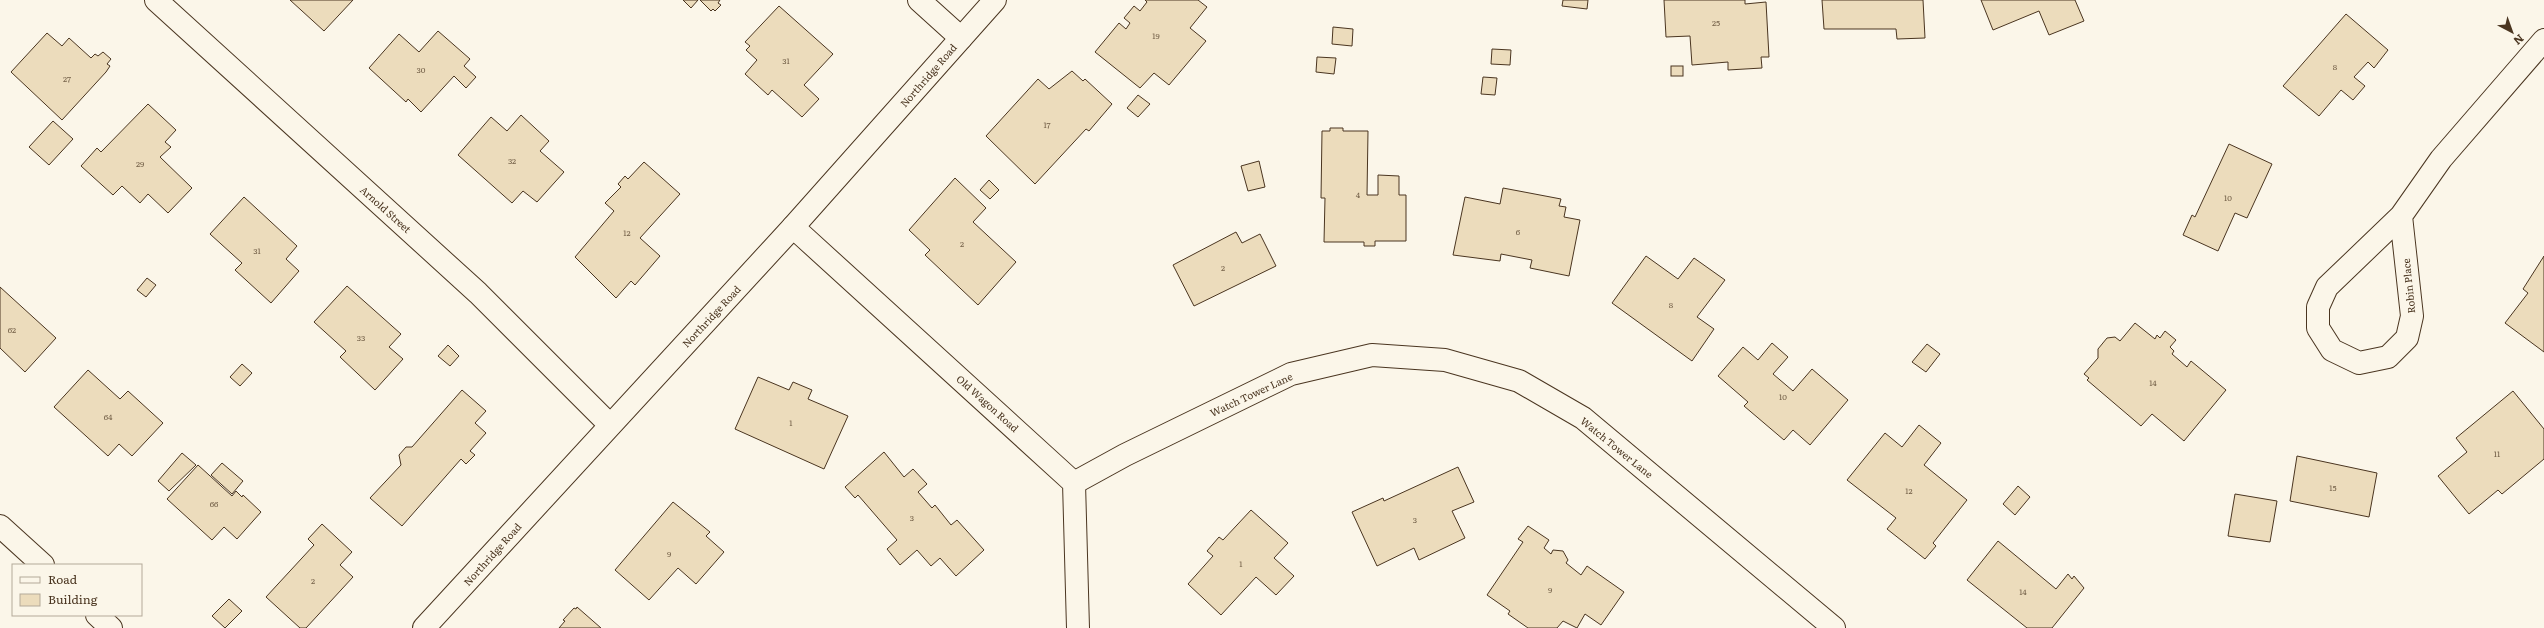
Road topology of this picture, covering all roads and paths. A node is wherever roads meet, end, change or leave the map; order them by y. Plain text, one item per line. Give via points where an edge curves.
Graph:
1 (156, 0) edge
2 (919, 0) edge
3 (995, 0) edge
4 (961, 38) junction
5 (2544, 40) edge
6 (2401, 216) junction
7 (793, 228) junction
8 (610, 425) junction
9 (1074, 483) junction
10 (0, 526) edge
11 (42, 564) edge
12 (98, 616) edge
13 (98, 616) edge
14 (105, 628) edge
15 (111, 628) edge
16 (424, 628) edge
17 (1078, 628) edge
18 (1834, 628) edge

1 - 8 street, Arnold Street via 478,293
2 - 4 street
3 - 4 street, Northridge Road
4 - 7 street, Northridge Road
5 - 6 street, Robin Place via 2441,159
6 - 6 street, Robin Place via 2327,287 2318,307 2318,328 2332,350 2359,363 2388,357 2407,338 2412,316
7 - 8 street, Northridge Road
7 - 9 street, Old Wagon Road
8 - 16 street, Northridge Road
9 - 17 street
9 - 18 street, Watch Tower Lane via 1125,455 1291,374 1372,354 1445,360 1518,381 1583,418
10 - 11 street
12 - 14 street
13 - 15 street

